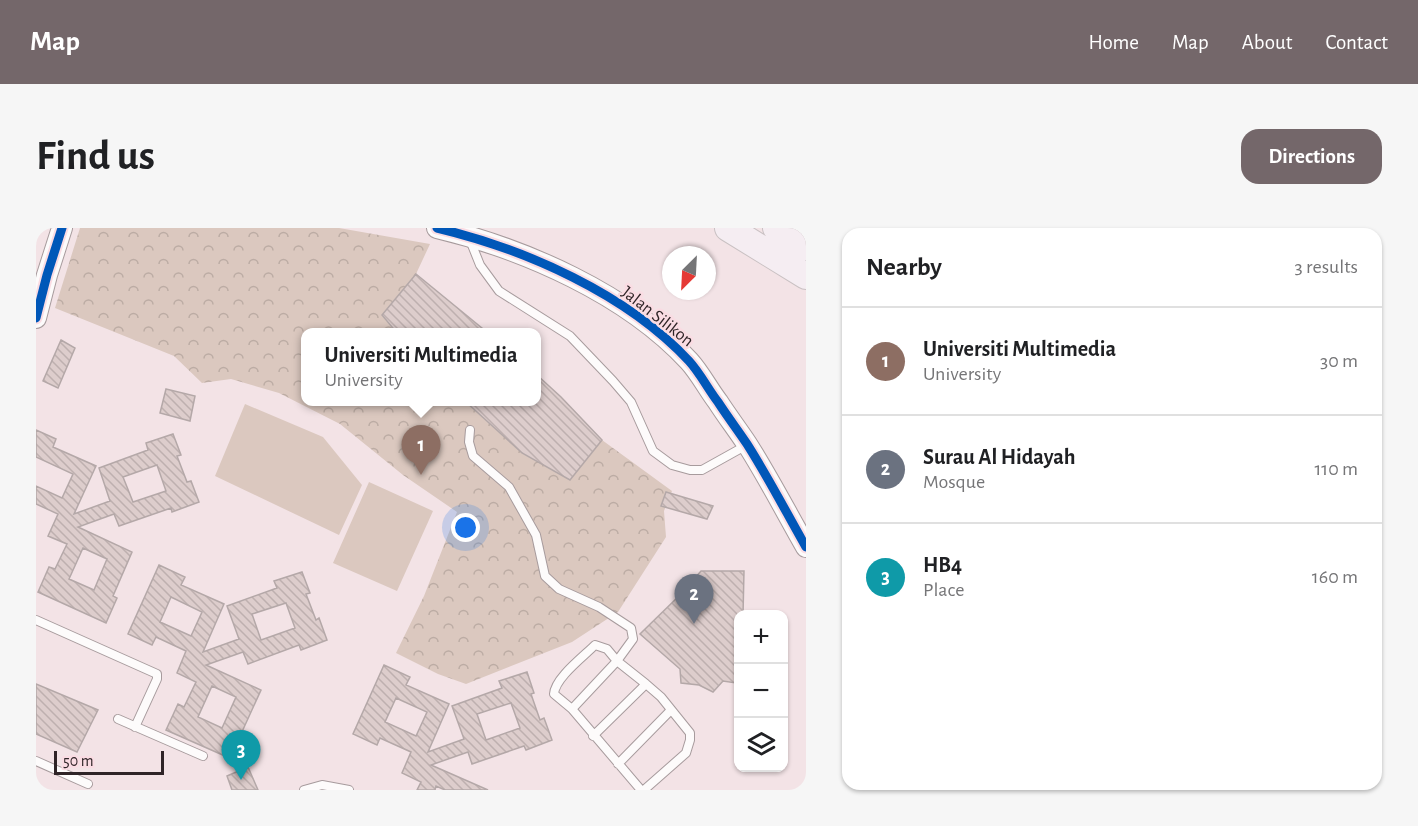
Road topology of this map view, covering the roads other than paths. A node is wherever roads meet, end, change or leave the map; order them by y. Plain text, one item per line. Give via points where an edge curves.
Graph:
1 (62, 228) edge
2 (437, 228) edge
3 (728, 228) edge
4 (776, 228) edge
5 (467, 232) edge
6 (806, 247) edge
7 (806, 276) edge
8 (36, 318) edge
9 (470, 430) dead end
10 (747, 444) junction
11 (806, 547) edge
12 (36, 620) edge
13 (617, 661) junction
14 (646, 684) junction
15 (572, 709) junction
16 (670, 710) junction
17 (118, 719) dead end
18 (135, 727) junction
19 (593, 736) junction
20 (203, 756) dead end
21 (36, 761) edge
22 (618, 764) junction
23 (88, 784) dead end
24 (304, 790) edge
25 (349, 790) edge
26 (642, 790) edge

1 - 8 street
2 - 5 street, Jalan Silikon
3 - 7 main road
4 - 6 main road
5 - 10 street, Jalan Silikon via 583,283 657,331 690,362
5 - 10 lane via 480,265 499,291 570,336 631,402 653,451 672,465 702,470
9 - 13 lane via 473,456 509,487 536,535 545,576 559,589 599,607 631,628 633,639
10 - 11 street, Jalan Silikon
12 - 18 lane via 157,674
13 - 14 lane
13 - 15 lane
13 - 15 lane via 607,649 595,645 559,681 554,694
14 - 16 lane
14 - 19 lane
15 - 19 lane
16 - 22 lane
16 - 26 lane via 690,733 686,753
17 - 18 lane
18 - 20 lane
19 - 22 lane
21 - 23 lane
22 - 26 lane
24 - 25 lane via 321,785

